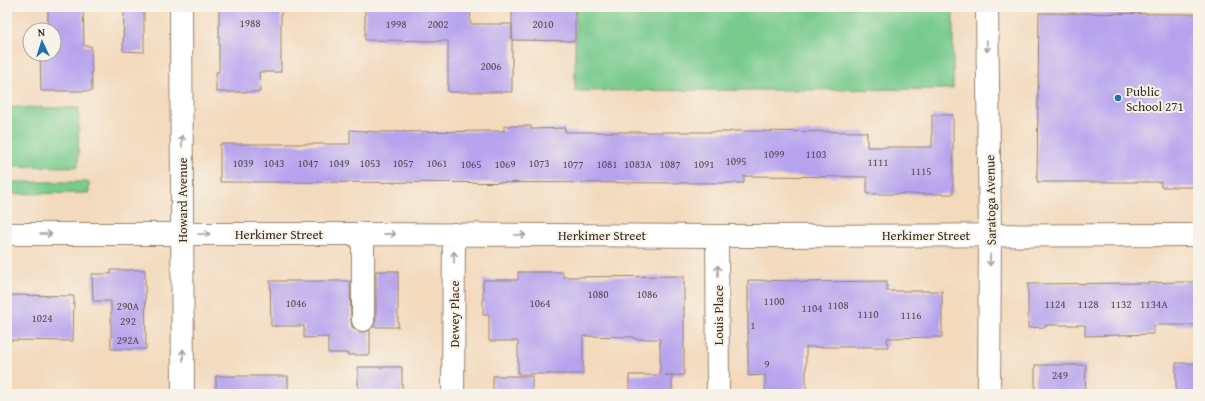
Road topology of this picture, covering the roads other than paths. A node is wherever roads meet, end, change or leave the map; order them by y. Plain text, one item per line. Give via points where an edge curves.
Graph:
1 (181, 7) edge
2 (987, 7) edge
3 (7, 234) edge
4 (182, 234) junction
5 (363, 234) junction
6 (454, 234) junction
7 (990, 235) junction
8 (1198, 235) edge
9 (718, 236) junction
10 (363, 320) dead end
11 (183, 394) edge
12 (453, 394) edge
13 (718, 394) edge
14 (989, 394) edge

4 -> 1 street, Howard Avenue
2 -> 7 street, Saratoga Avenue
3 -> 4 street, Herkimer Street
4 -> 5 street, Herkimer Street
11 -> 4 street, Howard Avenue
5 -> 6 street, Herkimer Street
5 - 10 street
6 -> 9 street, Herkimer Street
12 -> 6 street, Dewey Place
7 - 8 street, Herkimer Street
7 - 9 street, Herkimer Street
7 -> 14 street, Saratoga Avenue
13 -> 9 street, Louis Place

